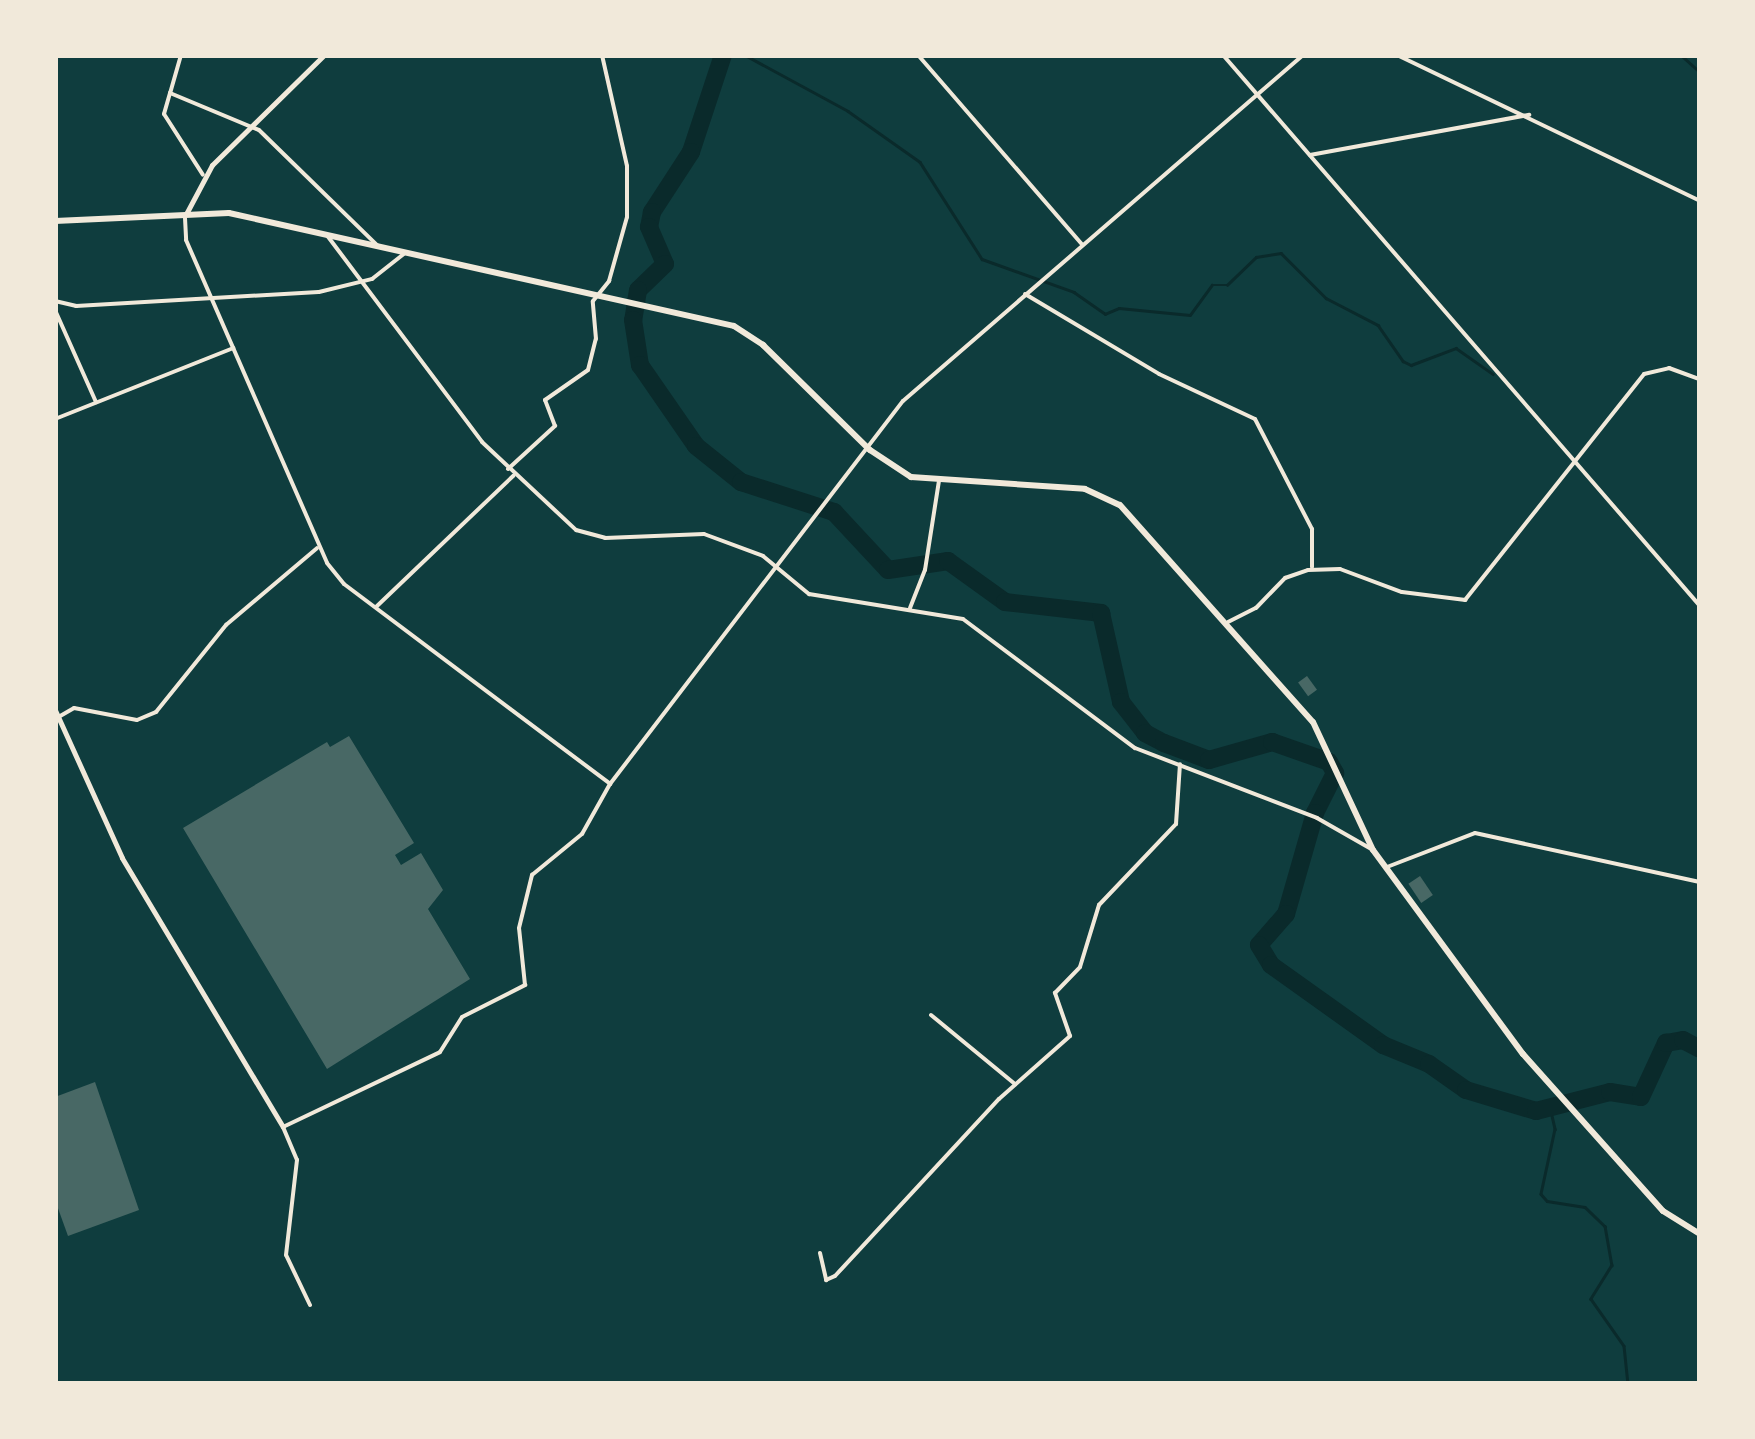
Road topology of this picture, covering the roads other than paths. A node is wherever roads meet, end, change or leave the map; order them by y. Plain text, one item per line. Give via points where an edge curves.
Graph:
1 (180, 55) edge
2 (324, 55) edge
3 (602, 55) edge
4 (918, 55) edge
5 (1223, 55) edge
6 (1302, 55) edge
7 (1397, 55) edge
8 (170, 93) junction
9 (1257, 94) junction
10 (1529, 115) junction
11 (252, 125) junction
12 (1310, 155) junction
13 (203, 176) junction
14 (1700, 201) edge
15 (186, 214) junction
16 (55, 221) edge
17 (326, 234) junction
18 (1082, 244) junction
19 (378, 246) junction
20 (405, 252) junction
21 (359, 283) junction
22 (1026, 294) junction
23 (595, 296) junction
24 (212, 298) junction
25 (55, 301) edge
26 (55, 310) edge
27 (233, 348) junction
28 (1700, 379) edge
29 (96, 402) junction
30 (55, 419) edge
31 (870, 450) junction
32 (1575, 462) junction
33 (508, 468) junction
34 (514, 475) junction
35 (939, 481) junction
36 (318, 547) junction
37 (778, 567) junction
38 (1312, 570) junction
39 (1700, 606) edge
40 (376, 607) junction
41 (910, 608) junction
42 (1228, 622) junction
43 (56, 715) edge
44 (1180, 763) junction
45 (610, 784) junction
46 (1373, 850) junction
47 (1386, 868) junction
48 (1700, 882) edge
49 (931, 1014) dead end
50 (1015, 1084) junction
51 (284, 1127) junction
52 (1700, 1234) edge
53 (820, 1253) dead end
54 (310, 1305) dead end

1 - 8 street
2 - 11 street
3 - 23 street via 630,192 616,260
4 - 18 street
5 - 9 street
6 - 9 street
7 - 10 street
8 - 11 street
8 - 13 street via 164,114
9 - 12 street
9 - 18 street
10 - 12 street
10 - 14 street
11 - 13 street
11 - 19 street
12 - 32 street
13 - 15 street
15 - 16 main road
15 - 17 main road via 229,213
15 - 24 street via 183,231
17 - 19 main road
17 - 21 street
18 - 22 street
19 - 20 main road
20 - 21 street
20 - 23 main road
21 - 24 street via 284,296
21 - 33 street
22 - 31 street via 903,401
22 - 38 street via 1159,374 1255,419 1312,529
23 - 31 main road via 747,334
23 - 33 street via 588,370 545,400 555,426
24 - 25 street via 76,306
24 - 27 street
26 - 29 street
27 - 29 street
27 - 36 street
28 - 32 street via 1669,368 1644,374
29 - 30 street
31 - 35 main road via 911,477
31 - 37 street
32 - 38 street via 1465,600 1437,600 1340,569
32 - 39 street
33 - 34 street
34 - 37 street via 588,536 704,534 743,545
34 - 40 street
35 - 41 street via 924,570
35 - 42 main road via 1064,486 1107,497 1138,520
36 - 40 street via 344,584
36 - 43 street via 226,625 156,712 136,720 85,708
37 - 41 street via 809,594
37 - 45 street
38 - 42 street via 1285,578 1256,608
40 - 45 street
41 - 44 street via 963,619 1116,737
42 - 46 main road via 1330,746
43 - 51 street via 122,858
44 - 46 street via 1317,818
44 - 50 street via 1176,824 1099,905 1080,968 1056,993 1070,1036
45 - 51 street via 574,844 532,875 520,928 524,985 462,1017 440,1052
46 - 47 main road
47 - 48 street via 1475,832
47 - 52 main road via 1563,1101 1662,1211
49 - 50 street
50 - 53 street via 836,1276 826,1280
51 - 54 street via 297,1160 286,1255

